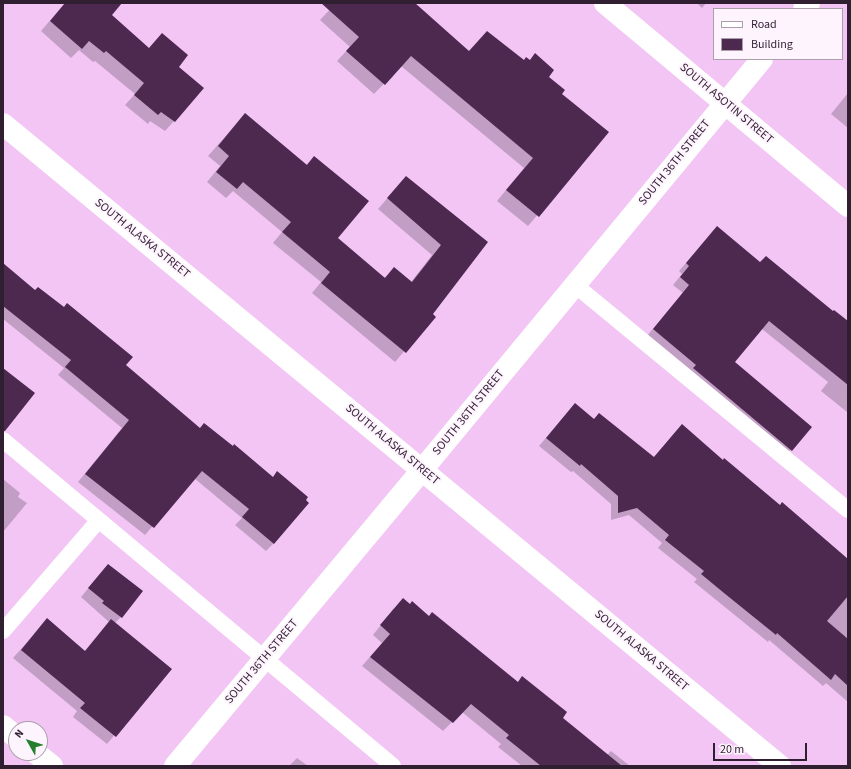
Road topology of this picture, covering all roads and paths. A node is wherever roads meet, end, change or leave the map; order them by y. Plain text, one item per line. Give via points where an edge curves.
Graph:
1 (605, 3) edge
2 (761, 60) edge
3 (724, 103) junction
4 (3, 124) edge
5 (848, 206) edge
6 (575, 285) junction
7 (3, 440) edge
8 (422, 470) junction
9 (848, 510) edge
10 (99, 520) junction
11 (3, 631) edge
12 (264, 659) junction
13 (175, 766) edge
14 (393, 766) edge
15 (780, 766) edge

1 - 3 street, SOUTH ASOTIN STREET
2 - 3 street, SOUTH 36TH STREET
3 - 5 street, SOUTH ASOTIN STREET
3 - 6 street, SOUTH 36TH STREET
4 - 8 street, SOUTH ALASKA STREET
6 - 8 street, SOUTH 36TH STREET
6 - 9 lane
7 - 10 lane
8 - 12 street, SOUTH 36TH STREET
8 - 15 street, SOUTH ALASKA STREET
10 - 11 lane
10 - 12 lane
12 - 13 street, SOUTH 36TH STREET
12 - 14 lane

